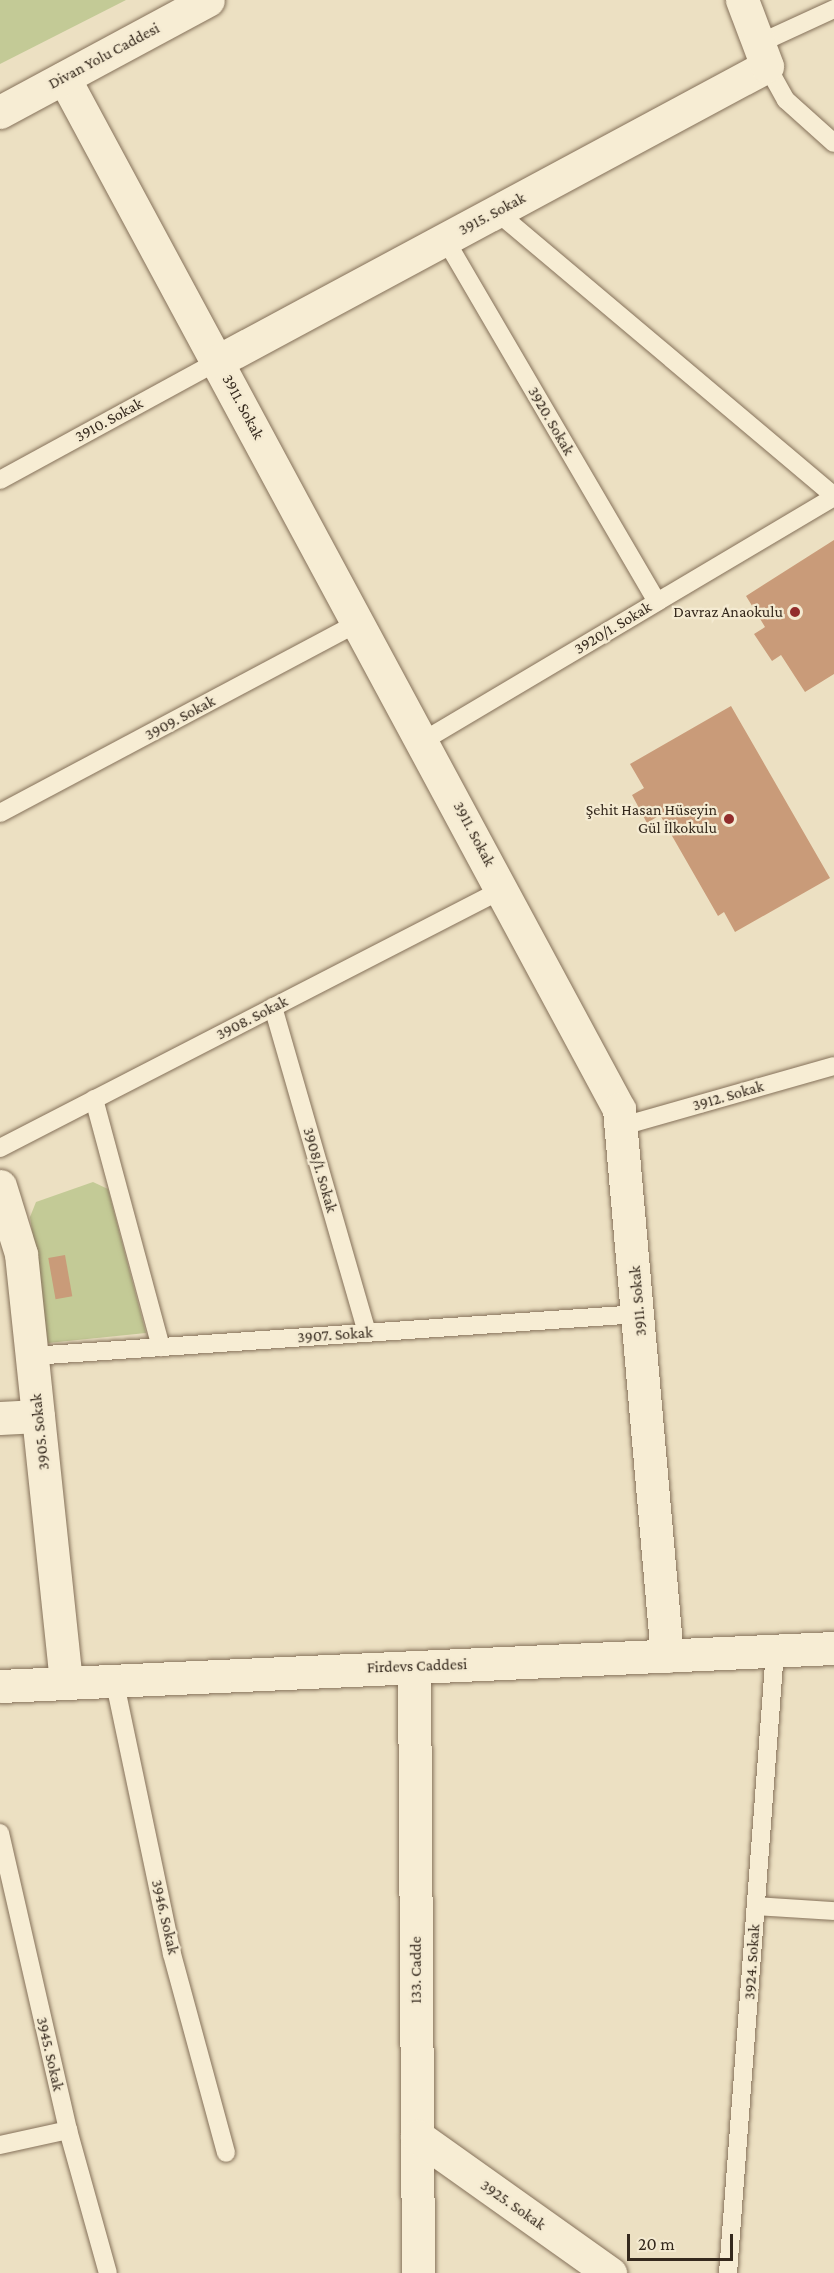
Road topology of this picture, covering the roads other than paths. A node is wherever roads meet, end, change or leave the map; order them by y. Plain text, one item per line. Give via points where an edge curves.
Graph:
1 (208, 0) edge
2 (742, 0) edge
3 (834, 9) edge
4 (763, 56) junction
5 (64, 78) junction
6 (0, 112) edge
7 (834, 143) edge
8 (497, 212) junction
9 (445, 240) junction
10 (218, 361) junction
11 (0, 480) edge
12 (834, 497) edge
13 (657, 602) junction
14 (359, 621) junction
15 (423, 741) junction
16 (0, 813) edge
17 (503, 889) junction
18 (273, 1007) junction
19 (834, 1066) edge
20 (94, 1099) junction
21 (623, 1126) junction
22 (0, 1148) edge
23 (0, 1186) edge
24 (639, 1314) junction
25 (367, 1333) junction
26 (161, 1347) junction
27 (32, 1356) junction
28 (38, 1416) junction
29 (0, 1418) edge
30 (834, 1648) edge
31 (775, 1651) junction
32 (667, 1656) junction
33 (414, 1666) junction
34 (114, 1679) junction
35 (66, 1681) junction
36 (0, 1686) edge
37 (0, 1833) edge
38 (756, 1906) junction
39 (834, 1911) edge
40 (68, 2130) junction
41 (417, 2136) junction
42 (0, 2145) edge
43 (226, 2153) dead end
44 (108, 2273) edge
45 (418, 2273) edge
46 (610, 2273) edge
47 (728, 2273) edge

1 - 5 street, Divan Yolu Caddesi
2 - 4 street
3 - 4 lane, 3915. Sokak
4 - 7 lane via 786,100
4 - 8 street, 3915. Sokak
5 - 6 street, Divan Yolu Caddesi
5 - 10 street, 3911. Sokak
8 - 9 street, 3915. Sokak
8 - 12 lane
9 - 10 street, 3915. Sokak
9 - 13 lane, 3920. Sokak
10 - 11 lane, 3910. Sokak
10 - 14 street, 3911. Sokak
12 - 13 lane, 3920/1. Sokak
13 - 15 lane, 3920/1. Sokak
14 - 15 street, 3911. Sokak
14 - 16 lane, 3909. Sokak
15 - 17 street, 3911. Sokak
17 - 18 lane, 3908. Sokak
17 - 21 street, 3911. Sokak via 612,1089
18 - 20 lane, 3908. Sokak
18 - 25 lane, 3908/1. Sokak
19 - 21 lane, 3912. Sokak
20 - 22 lane, 3908. Sokak
20 - 26 lane
21 - 24 street, 3911. Sokak
23 - 27 street, 3905. Sokak via 21,1254
24 - 25 lane, 3907. Sokak
24 - 32 street, 3911. Sokak
25 - 26 lane, 3907. Sokak
26 - 27 lane, 3907. Sokak
27 - 28 street, 3905. Sokak
28 - 29 street
28 - 35 street, 3905. Sokak
30 - 31 street, Firdevs Caddesi
31 - 32 street, Firdevs Caddesi
31 - 38 lane, 3924. Sokak
32 - 33 street, Firdevs Caddesi
33 - 34 street, Firdevs Caddesi
33 - 41 street, 133. Cadde
34 - 35 street, Firdevs Caddesi
34 - 43 lane, 3946. Sokak via 172,1954
35 - 36 street, Firdevs Caddesi
37 - 40 lane, 3945. Sokak
38 - 39 lane
38 - 47 lane, 3924. Sokak
40 - 42 lane
40 - 44 lane, 3945. Sokak
41 - 45 street, 133. Cadde
41 - 46 street, 3925. Sokak

